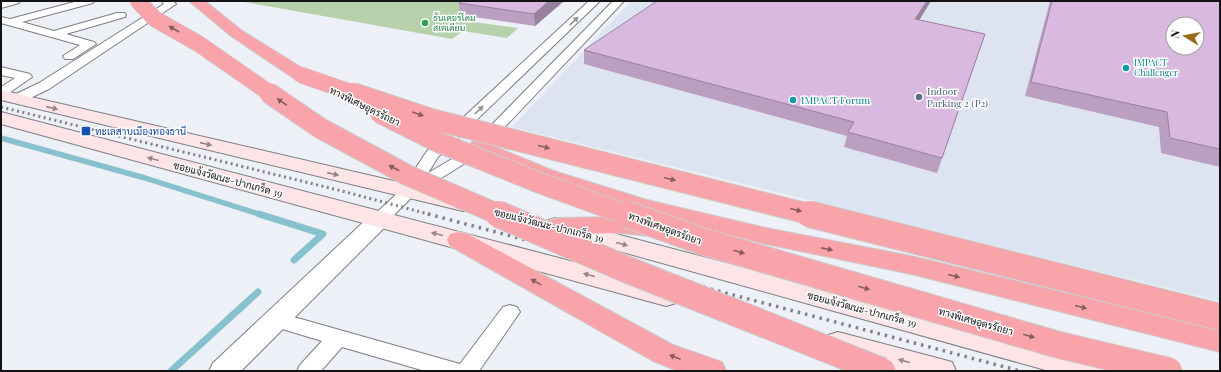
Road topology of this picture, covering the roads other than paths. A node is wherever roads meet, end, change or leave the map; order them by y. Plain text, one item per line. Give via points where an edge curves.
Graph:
1 (15, 1) edge
2 (89, 1) edge
3 (138, 1) edge
4 (167, 1) edge
5 (196, 1) edge
6 (595, 1) edge
7 (619, 1) edge
8 (1, 4) edge
9 (121, 15) dead end
10 (6, 22) edge
11 (55, 34) junction
12 (69, 56) dead end
13 (1, 71) edge
14 (301, 75) junction
15 (6, 95) edge
16 (1, 118) edge
17 (480, 146) junction
18 (408, 192) junction
19 (380, 219) junction
20 (557, 226) junction
21 (766, 236) junction
22 (459, 240) junction
23 (510, 312) dead end
24 (1220, 317) edge
25 (276, 320) junction
26 (338, 338) junction
27 (1220, 341) edge
28 (223, 371) edge
29 (308, 371) edge
30 (455, 371) edge
31 (467, 371) edge
32 (712, 371) edge
33 (882, 371) edge
34 (941, 371) edge
35 (1093, 371) edge
36 (1169, 371) edge

1 - 8 street
2 - 10 street
33 -> 3 highway, bridge via 628,270 407,175 320,128 200,44 156,19
4 - 15 street via 171,4 44,86
5 - 14 highway, ทางพิเศษอุดรรัถยา via 236,33
18 -> 6 street via 432,154
7 - 17 street
9 - 11 street
10 - 11 street
11 - 12 street via 90,44
13 - 15 street via 26,77
14 -> 24 highway, bridge via 431,118
14 -> 36 highway, ทางพิเศษอุดรรัถยา, bridge via 438,142 545,185 704,242 1059,345
15 -> 18 main road, ซอยแจ้งวัฒนะ-ปากเกร็ด 39
19 -> 16 main road, ซอยแจ้งวัฒนะ-ปากเกร็ด 39
17 - 18 street
17 - 21 highway via 560,181 641,206
18 - 19 street
18 - 20 main road, ซอยแจ้งวัฒนะ-ปากเกร็ด 39
22 -> 19 main road, ซอยแจ้งวัฒนะ-ปากเกร็ด 39
19 - 25 street
20 - 21 highway via 623,225
20 -> 35 main road, ซอยแจ้งวัฒนะ-ปากเกร็ด 39
21 -> 27 highway via 911,265
32 -> 22 highway via 662,353
34 -> 22 main road, ซอยแจ้งวัฒนะ-ปากเกร็ด 39
23 - 31 street
25 - 26 street
25 - 28 street
26 - 29 street
26 - 30 street

